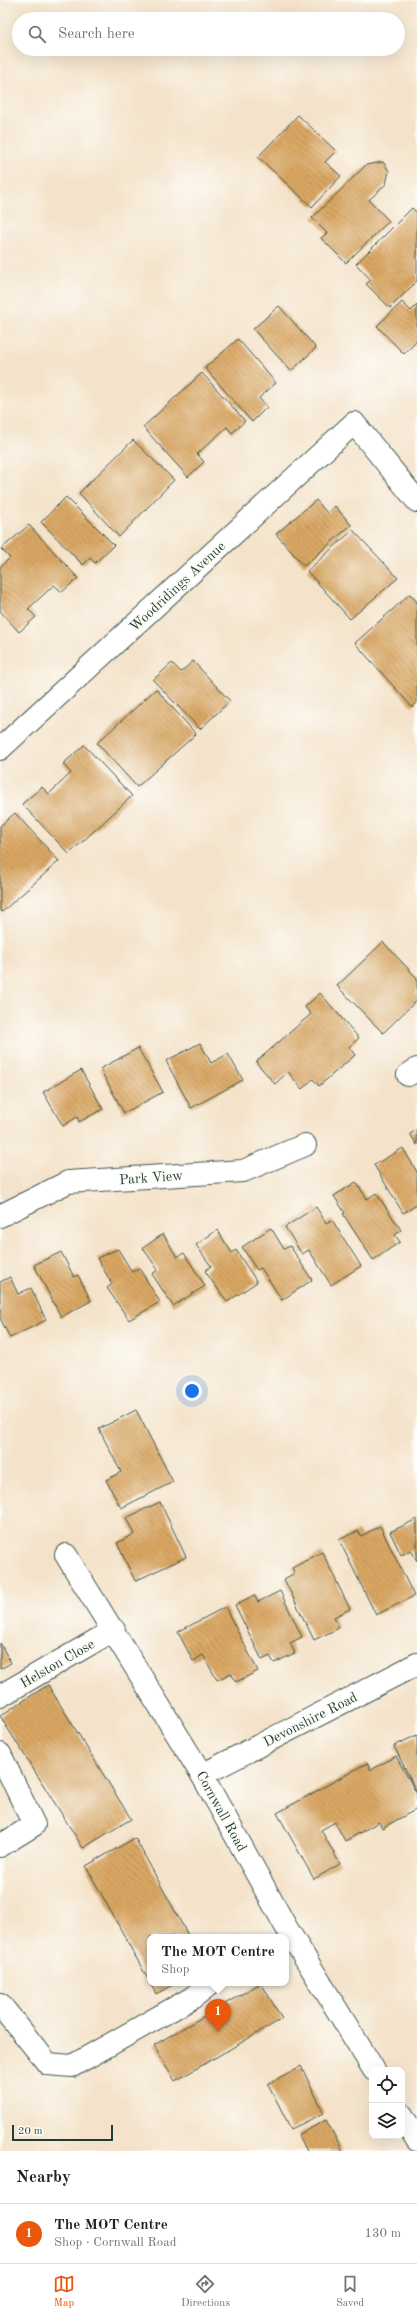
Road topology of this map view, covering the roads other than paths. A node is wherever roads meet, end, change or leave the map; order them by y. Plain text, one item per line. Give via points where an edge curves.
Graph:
1 (417, 501) edge
2 (0, 749) edge
3 (305, 1145) dead end
4 (0, 1216) edge
5 (66, 1555) dead end
6 (114, 1630) junction
7 (417, 1664) edge
8 (0, 1696) edge
9 (0, 1754) edge
10 (202, 1775) junction
11 (0, 1846) edge
12 (279, 1932) edge
13 (289, 1947) edge
14 (207, 1986) edge
15 (0, 2004) edge
16 (372, 2067) edge
17 (405, 2120) edge
18 (417, 2140) edge

1 - 2 street, Woodridings Avenue via 354,423
3 - 4 street, Park View via 243,1171 68,1182
5 - 6 street, Cornwall Road
6 - 8 street, Helston Close
6 - 10 street, Cornwall Road
7 - 10 street, Devonshire Road
9 - 11 street via 34,1825
10 - 12 street, Cornwall Road
13 - 16 street, Cornwall Road
14 - 15 street via 192,1998 72,2066 48,2064
17 - 18 street

